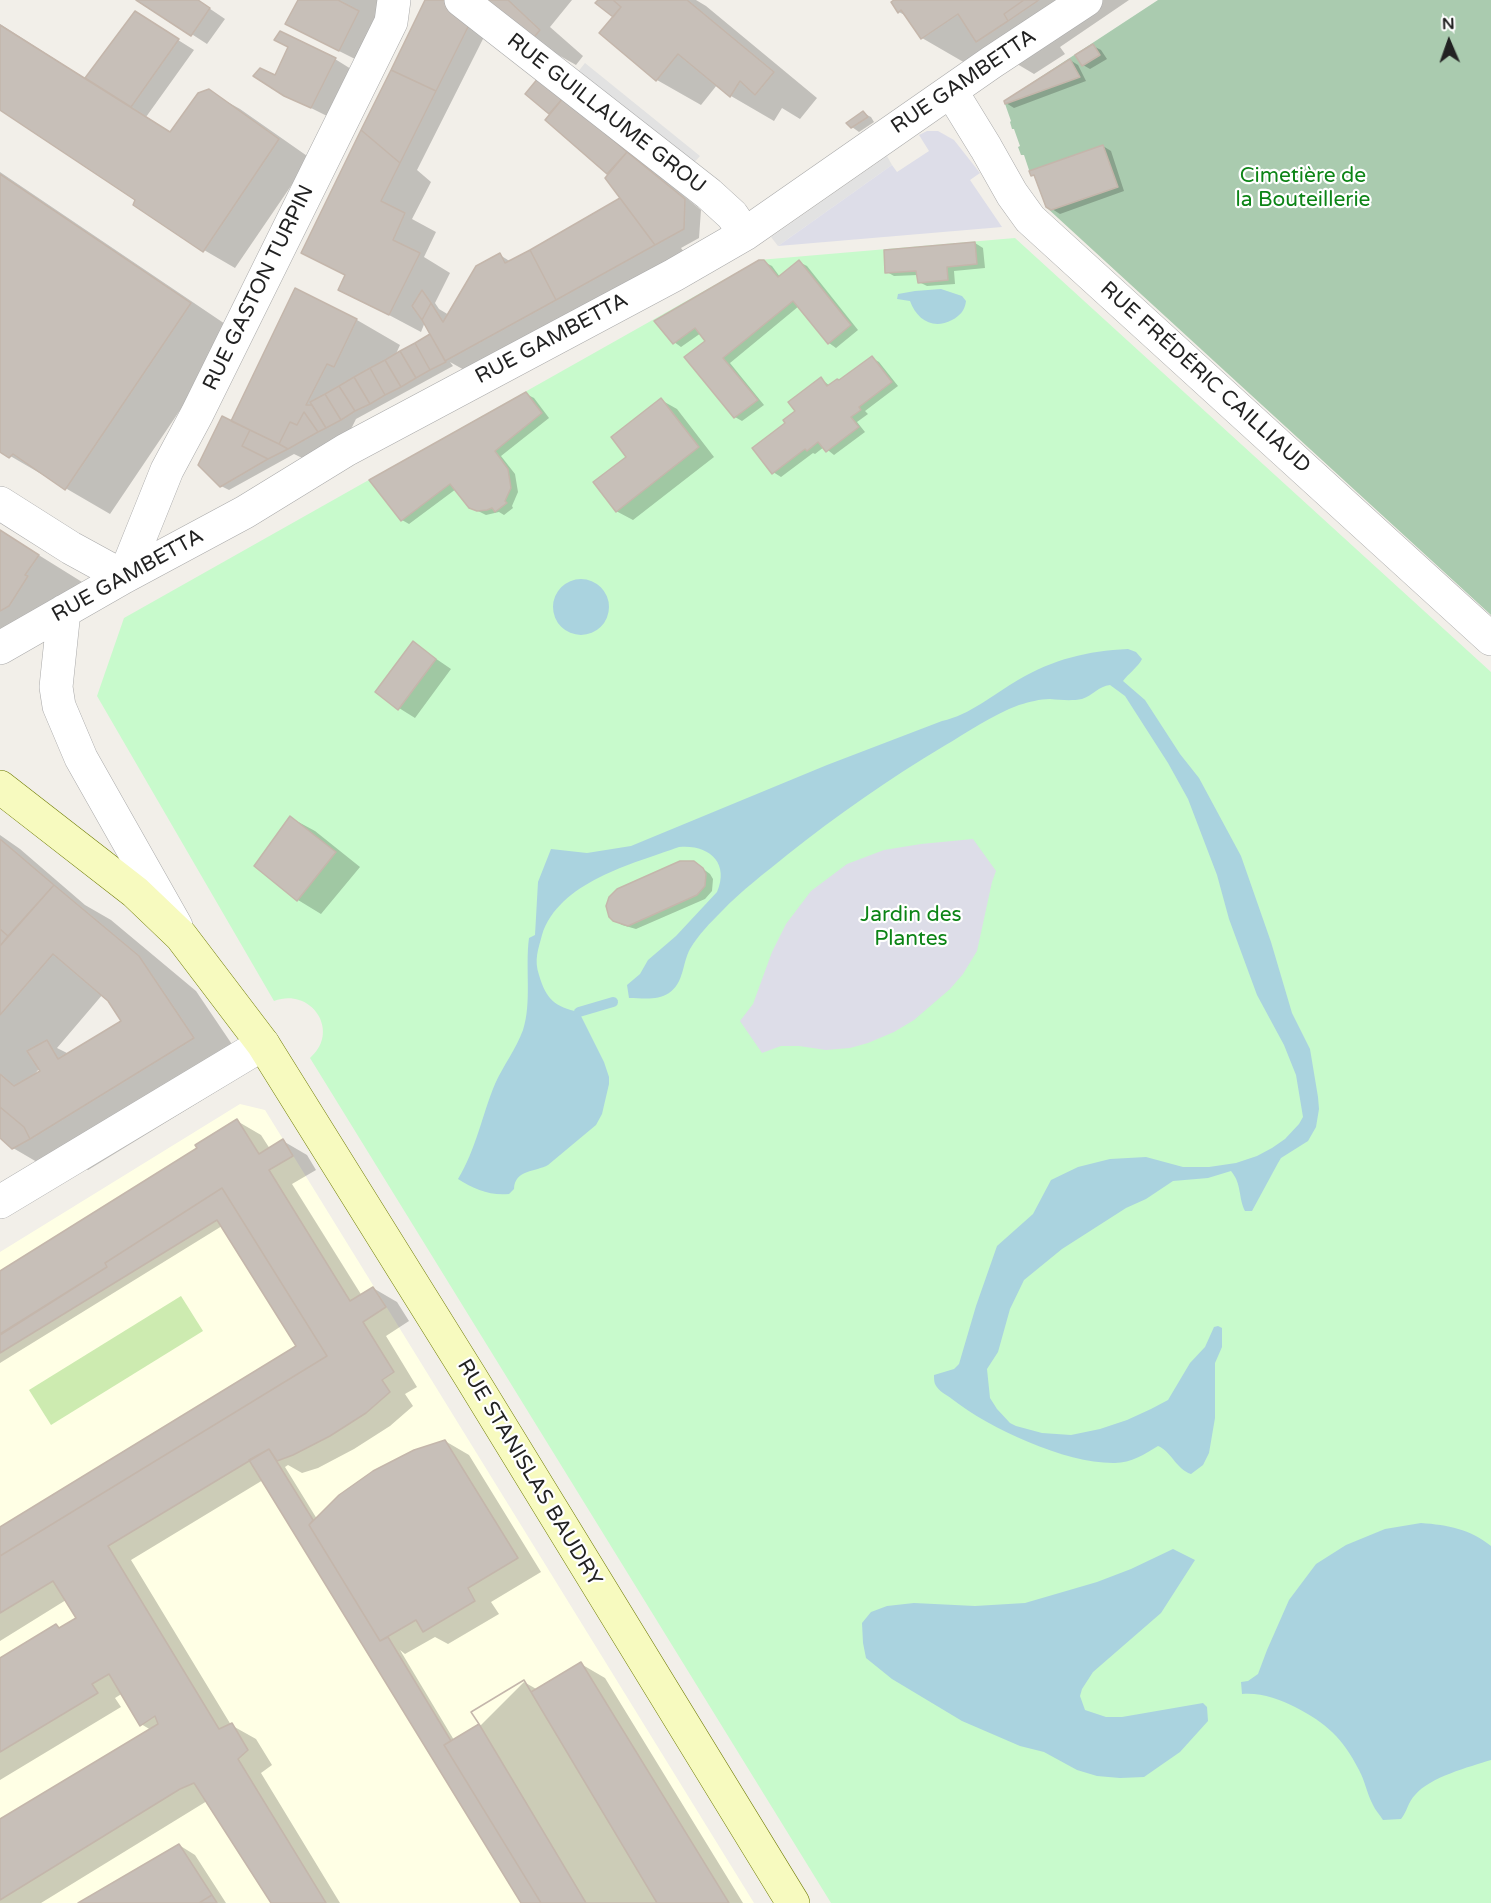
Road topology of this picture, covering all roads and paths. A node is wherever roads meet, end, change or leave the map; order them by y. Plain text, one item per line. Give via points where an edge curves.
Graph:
1 (394, 0) edge
2 (462, 0) edge
3 (1086, 0) edge
4 (951, 92) junction
5 (745, 234) junction
6 (0, 503) edge
7 (124, 577) junction
8 (64, 611) junction
9 (1491, 639) edge
10 (0, 648) edge
11 (0, 787) edge
12 (181, 936) junction
13 (263, 1044) junction
14 (0, 1202) edge
15 (793, 1903) edge

1 - 7 street, RUE GASTON TURPIN via 391,22 167,470
2 - 5 street, RUE GUILLAUME GROU via 709,194 732,215
3 - 4 street, RUE GAMBETTA
4 - 5 street, RUE GAMBETTA
4 - 9 street, RUE FRÉDÉRIC CAILLIAUD via 1030,219
5 - 7 street, RUE GAMBETTA via 346,450 245,512
6 - 7 street
7 - 8 street, RUE GAMBETTA
8 - 10 street, RUE GAMBETTA
8 - 12 street via 56,687 59,706 81,758
11 - 12 main road, RUE STANISLAS BAUDRY via 135,892
12 - 13 main road, RUE STANISLAS BAUDRY
13 - 14 street
13 - 15 main road, RUE STANISLAS BAUDRY

